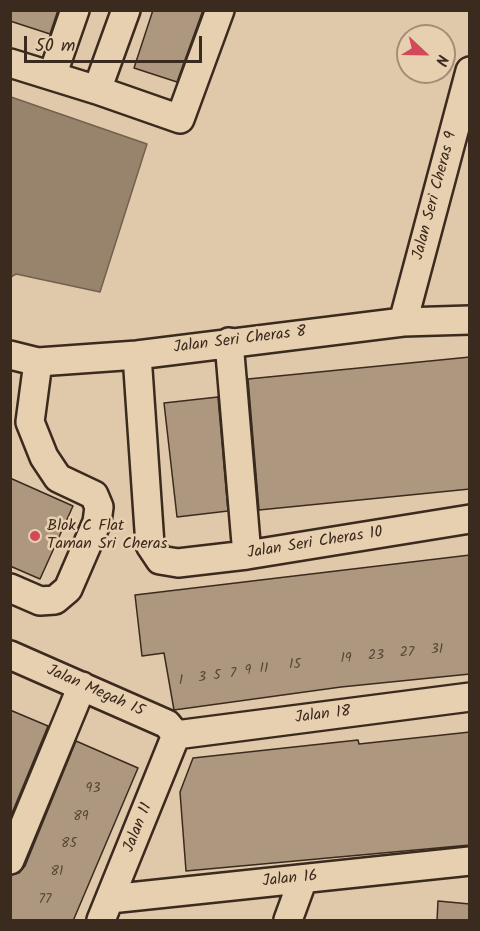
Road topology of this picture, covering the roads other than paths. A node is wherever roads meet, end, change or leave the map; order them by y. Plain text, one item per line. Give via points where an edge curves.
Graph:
1 (75, 10) edge
2 (126, 10) edge
3 (220, 10) edge
4 (10, 63) edge
5 (470, 71) edge
6 (52, 76) junction
7 (98, 90) junction
8 (470, 320) edge
9 (403, 322) junction
10 (229, 342) junction
11 (10, 355) edge
12 (137, 355) junction
13 (38, 362) junction
14 (20, 420) edge
15 (470, 519) edge
16 (247, 555) junction
17 (10, 588) edge
18 (10, 655) edge
19 (82, 686) junction
20 (470, 698) edge
21 (176, 735) junction
22 (10, 860) edge
23 (470, 861) edge
24 (303, 879) junction
25 (106, 910) edge
26 (288, 921) edge

1 - 6 street
2 - 7 street
3 - 7 street via 180,119
4 - 6 street
5 - 9 street, Jalan Seri Cheras 9
6 - 7 street
8 - 9 street, Jalan Seri Cheras 8
9 - 10 street, Jalan Seri Cheras 8
10 - 12 street, Jalan Seri Cheras 8
10 - 16 street
11 - 13 street, Jalan Seri Cheras 8
12 - 13 street, Jalan Seri Cheras 8
12 - 16 street, Jalan Seri Cheras 10 via 150,545 160,560 178,563
13 - 14 street
14 - 17 street via 58,478 94,495 99,507 97,522 68,589 55,600 40,601
15 - 16 street, Jalan Seri Cheras 10
18 - 19 street, Jalan Megah 15
19 - 21 street, Jalan Megah 15 via 167,724
19 - 22 street
20 - 21 street, Jalan 18
21 - 25 street, Jalan 11
23 - 24 street, Jalan 16
24 - 25 street, Jalan 16
24 - 26 street

